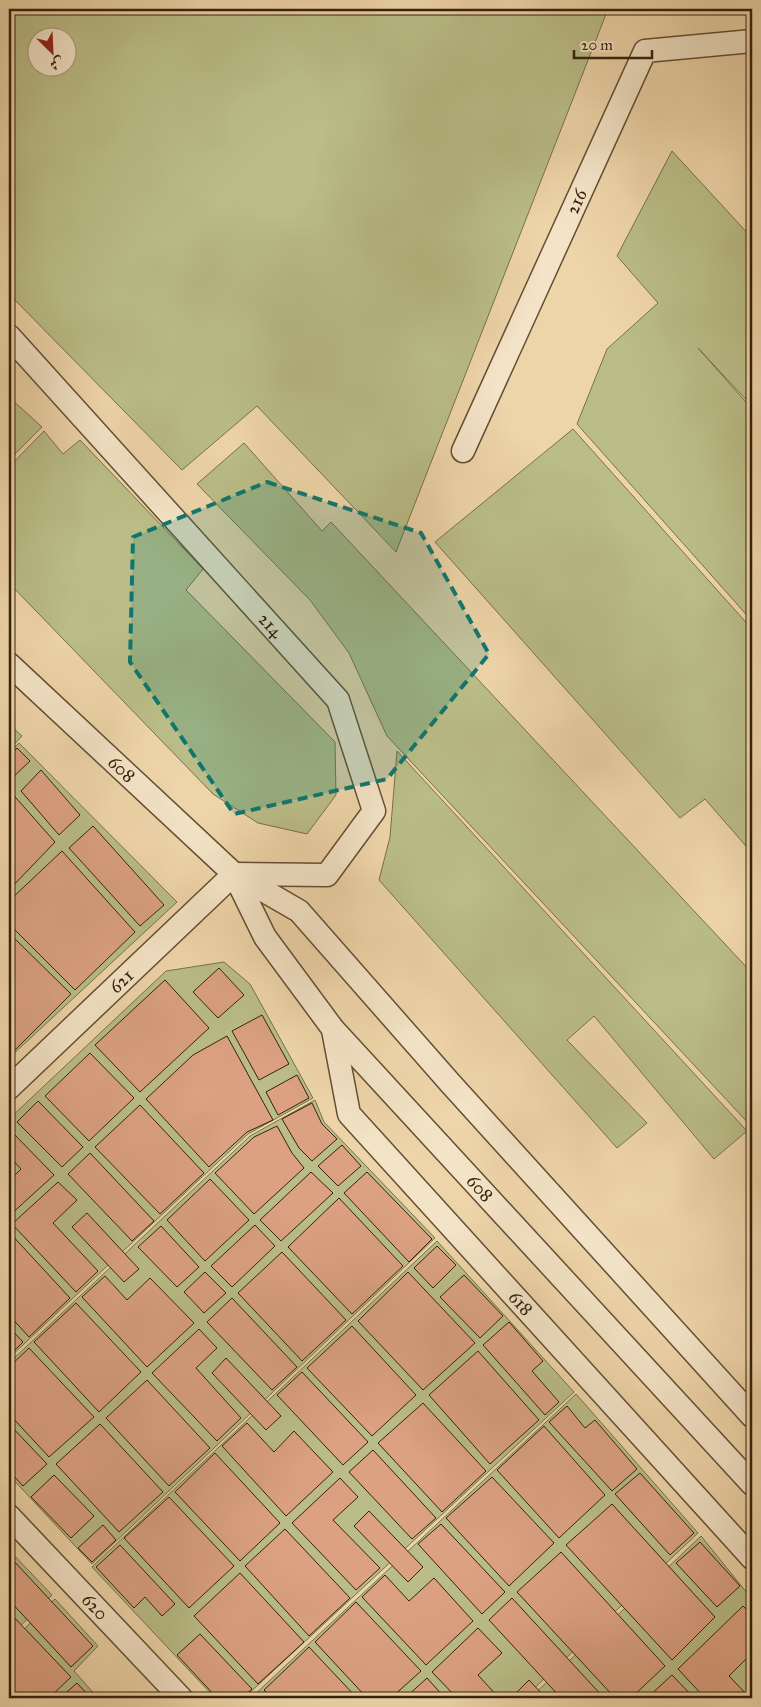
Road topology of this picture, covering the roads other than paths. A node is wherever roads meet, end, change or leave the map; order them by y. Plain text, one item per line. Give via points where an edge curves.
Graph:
1 (752, 41) edge
2 (9, 336) edge
3 (463, 451) dead end
4 (9, 664) edge
5 (234, 874) junction
6 (333, 1029) junction
7 (9, 1088) edge
8 (752, 1416) edge
9 (752, 1484) edge
10 (9, 1516) edge
11 (752, 1558) edge
12 (181, 1698) edge

1 - 3 street, 216 via 645,51
2 - 5 street, 214 via 338,700 374,811 327,874
4 - 5 street, 608
5 - 6 street, 608 via 265,937
5 - 7 street, 621
5 - 8 street, 608 via 299,911
6 - 9 street, 608
6 - 11 street, 618 via 349,1114
10 - 12 street, 620

